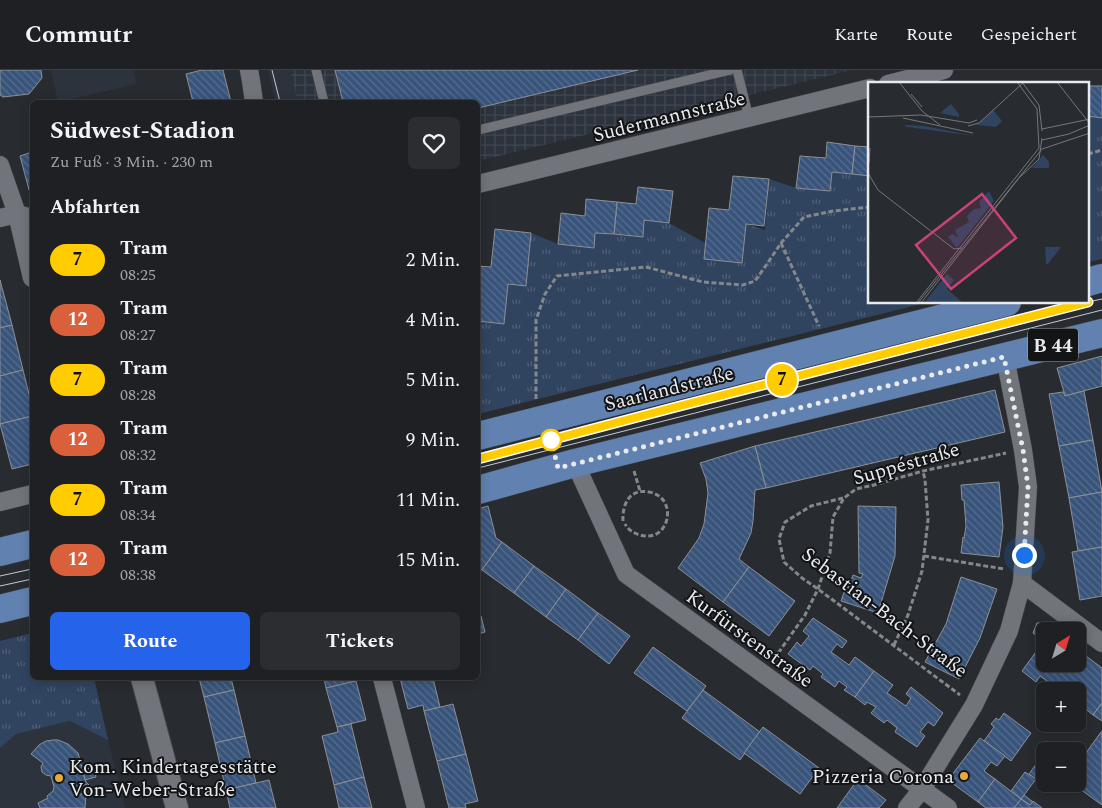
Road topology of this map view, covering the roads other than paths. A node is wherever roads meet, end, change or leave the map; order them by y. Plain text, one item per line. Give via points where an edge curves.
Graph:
1 (249, 70) edge
2 (316, 70) edge
3 (730, 70) edge
4 (737, 70) edge
5 (944, 70) edge
6 (896, 82) edge
7 (868, 88) edge
8 (254, 100) edge
9 (324, 100) edge
10 (749, 118) junction
11 (480, 130) edge
12 (0, 164) edge
13 (480, 184) edge
14 (16, 217) edge
15 (30, 270) edge
16 (999, 304) edge
17 (1102, 334) edge
18 (1004, 357) junction
19 (480, 435) edge
20 (575, 463) junction
21 (480, 489) edge
22 (30, 494) edge
23 (0, 502) edge
24 (30, 544) edge
25 (0, 552) edge
26 (1022, 577) junction
27 (30, 602) edge
28 (0, 609) edge
29 (1102, 643) edge
30 (143, 680) edge
31 (383, 680) edge
32 (922, 789) junction
33 (177, 808) edge
34 (416, 808) edge
35 (907, 808) edge
36 (948, 808) edge

1 - 8 street
2 - 9 lane
3 - 11 lane
4 - 10 lane
5 - 6 street
7 - 10 street, Sudermannstraße
10 - 13 street, Sudermannstraße
12 - 14 street
14 - 15 street
16 - 19 main road, Saarlandstraße
17 - 18 main road, B 44
18 - 20 main road, B 44
18 - 26 street, Sebastian-Bach-Straße via 1028,487
20 - 21 main road, B 44
20 - 32 street, Kurfürstenstraße via 626,574
22 - 23 street
24 - 25 main road
26 - 29 street
26 - 32 street, Sebastian-Bach-Straße via 1008,631 974,705
27 - 28 main road
30 - 33 street
31 - 34 street
32 - 35 street, Sebastian-Bach-Straße
32 - 36 street, Kurfürstenstraße

